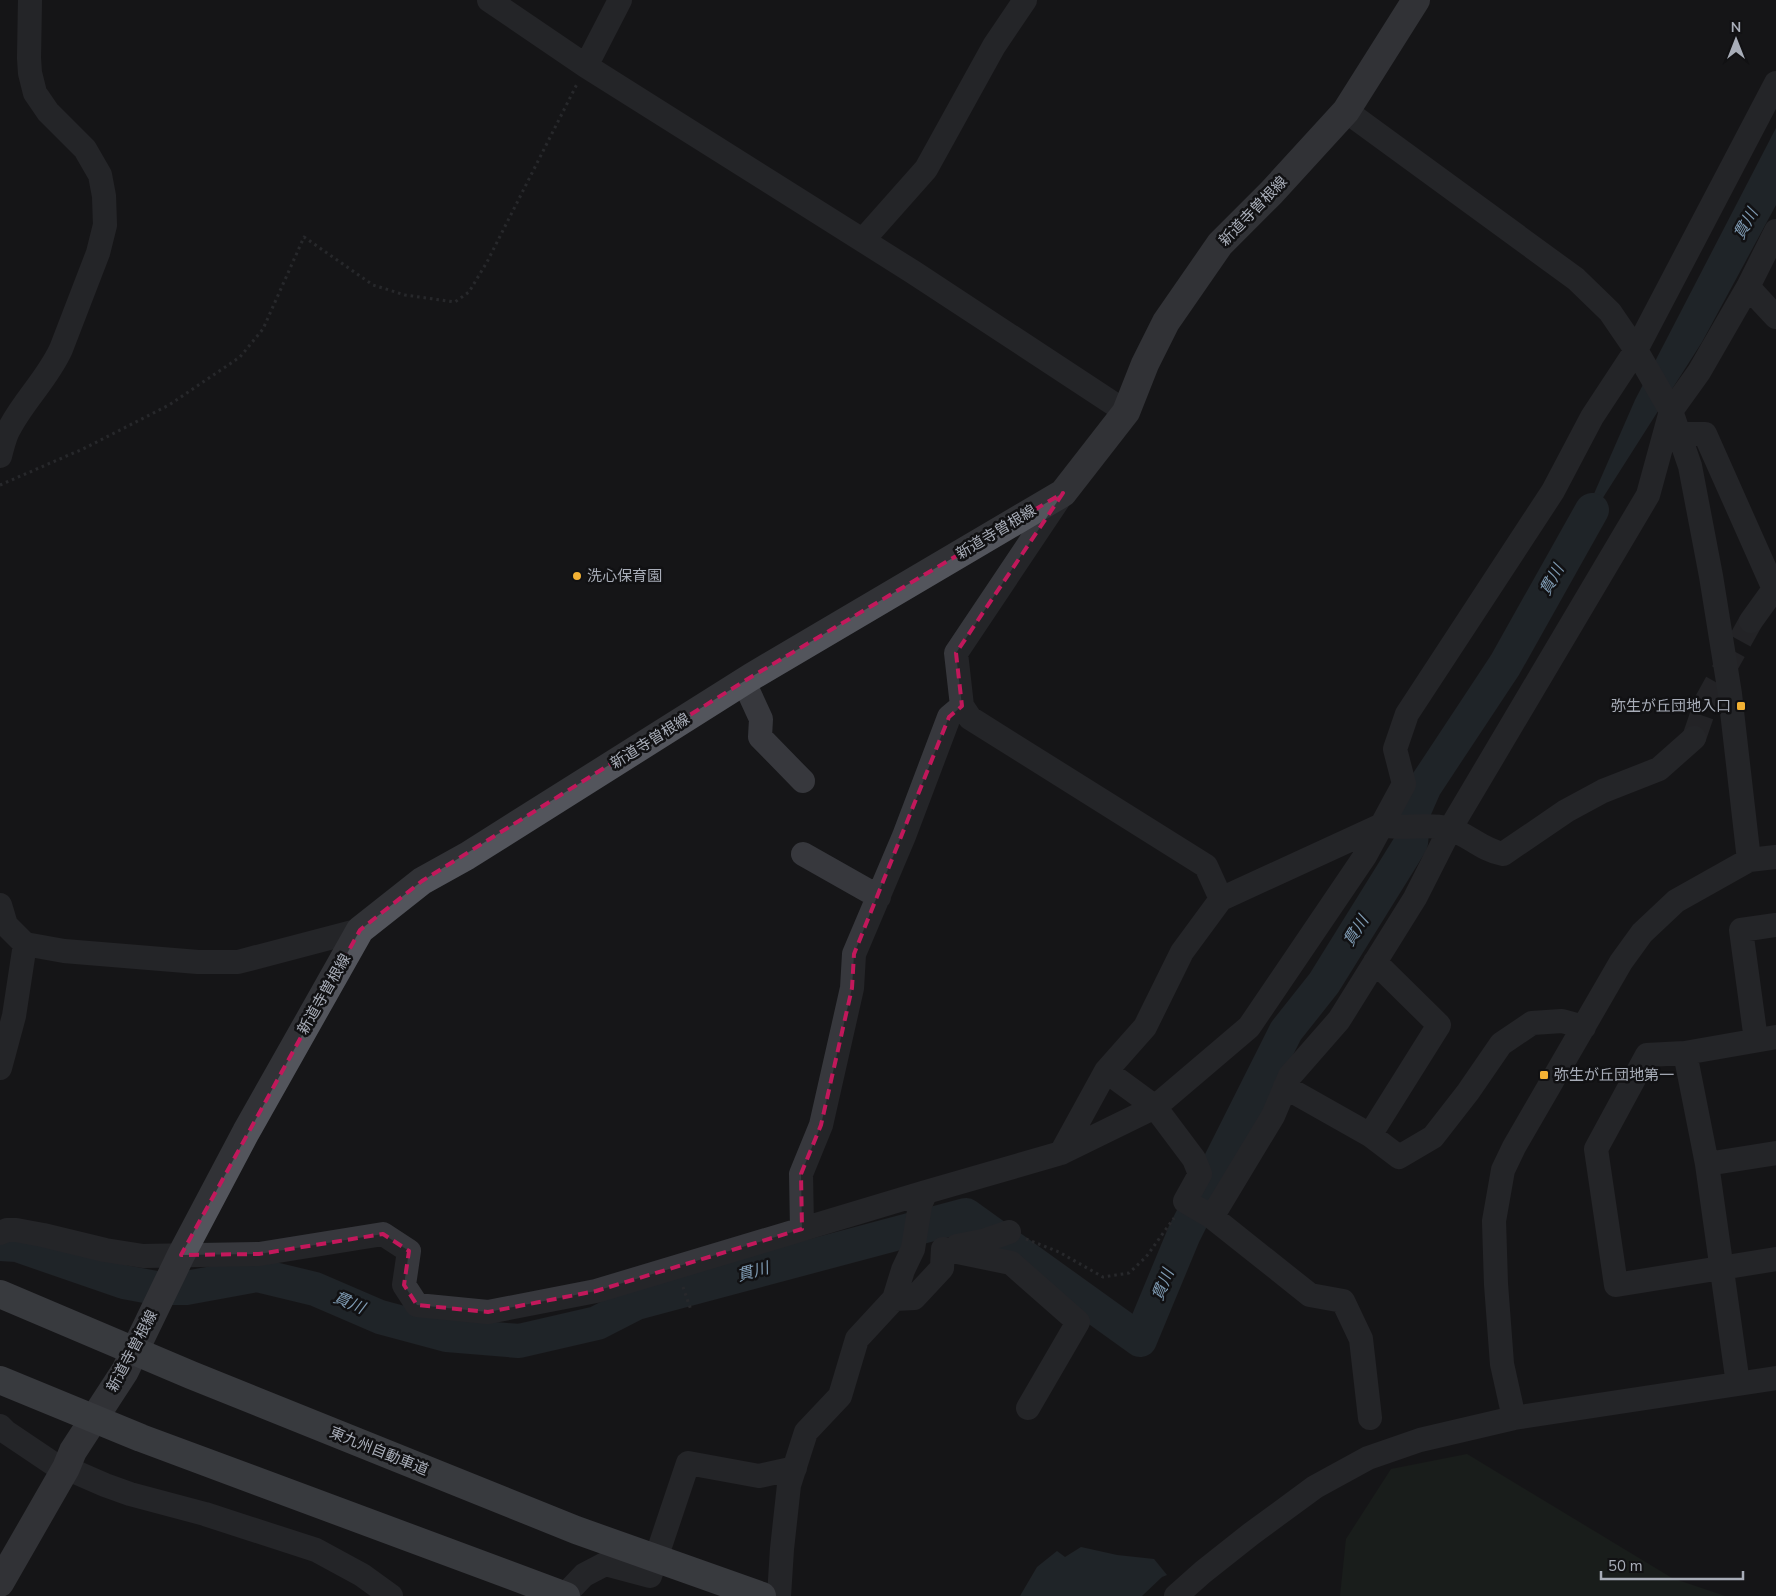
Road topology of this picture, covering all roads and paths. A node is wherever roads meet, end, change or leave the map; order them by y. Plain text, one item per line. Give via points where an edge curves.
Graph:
1 (30, 0) edge
2 (489, 0) edge
3 (620, 0) edge
4 (1025, 0) edge
5 (1416, 0) edge
6 (586, 66) junction
7 (1776, 83) edge
8 (1346, 111) junction
9 (1776, 232) edge
10 (863, 240) junction
11 (1748, 287) junction
12 (1776, 317) edge
13 (1636, 350) junction
14 (1671, 411) junction
15 (1126, 412) junction
16 (1679, 434) junction
17 (0, 456) edge
18 (0, 485) edge
19 (1063, 493) junction
20 (1775, 586) edge
21 (1752, 621) tunnel mouth
22 (744, 682) junction
23 (962, 706) junction
24 (1694, 738) tunnel mouth
25 (802, 781) dead end
26 (1388, 826) junction
27 (1445, 828) junction
28 (803, 854) dead end
29 (1776, 857) edge
30 (1749, 860) junction
31 (879, 896) junction
32 (1221, 899) junction
33 (0, 905) edge
34 (1776, 925) edge
35 (360, 930) junction
36 (25, 944) junction
37 (1375, 962) junction
38 (1584, 1027) junction
39 (1766, 1038) edge
40 (1685, 1053) junction
41 (0, 1068) edge
42 (1106, 1071) junction
43 (1285, 1087) junction
44 (1157, 1109) junction
45 (1370, 1135) junction
46 (1776, 1152) edge
47 (1061, 1153) junction
48 (1707, 1164) junction
49 (923, 1199) junction
50 (1199, 1210) junction
51 (802, 1229) junction
52 (1009, 1232) joint
53 (0, 1233) edge
54 (943, 1249) junction
55 (180, 1257) junction
56 (1776, 1259) edge
57 (908, 1260) junction
58 (1722, 1268) junction
59 (681, 1278) dead end
60 (0, 1294) edge
61 (894, 1299) junction
62 (691, 1310) dead end
63 (1776, 1378) edge
64 (0, 1380) edge
65 (1738, 1384) junction
66 (1028, 1408) dead end
67 (1370, 1418) dead end
68 (1514, 1418) junction
69 (0, 1426) edge
70 (66, 1468) junction
71 (795, 1468) junction
72 (0, 1583) edge
73 (391, 1596) edge
74 (565, 1596) edge
75 (762, 1596) edge
76 (779, 1596) edge
77 (1176, 1596) edge

1 - 17 street via 29,58 35,93 48,112 86,149 100,175 105,225 98,253 62,349 55,364 15,418
2 - 6 street
3 - 6 street
4 - 10 street via 994,46 926,169
5 - 8 main road, 新道寺曽根線
6 - 10 street
6 - 18 path via 469,292 455,302 405,295 373,285 304,237 263,329 240,358 169,406
7 - 13 street
8 - 13 street via 1576,279 1610,312
8 - 15 main road, 新道寺曽根線 via 1220,244 1166,322
9 - 11 street
10 - 15 street
11 - 12 street
11 - 14 street
13 - 14 street
13 - 26 street via 1592,417 1553,491 1407,714 1395,749 1404,784
14 - 16 street
14 - 27 street via 1648,495
15 - 19 main road, 新道寺曽根線
16 - 20 street via 1705,434
16 - 30 street via 1690,466 1714,595 1730,694
19 - 22 main road, 新道寺曽根線
19 - 23 street via 956,652
20 - 21 street
22 - 25 street via 761,719 760,736
22 - 35 main road, 新道寺曽根線 via 422,881
23 - 31 street via 948,717
23 - 32 street via 970,718 1206,866
24 - 27 street via 1659,769 1603,791 1566,811 1503,854 1491,852
26 - 27 street
26 - 32 street
26 - 44 street via 1249,1027
27 - 37 street via 1415,898
28 - 31 street
29 - 30 street
30 - 38 street via 1676,901 1642,933 1621,962
31 - 51 street via 854,954 852,988 821,1125 801,1174
32 - 42 street via 1182,952 1145,1027
33 - 36 street via 6,925
34 - 39 street via 1741,930
35 - 36 street via 238,962 74,952
35 - 55 main road, 新道寺曽根線
36 - 41 street via 14,1016
37 - 43 street via 1339,1020 1290,1076
37 - 45 street via 1439,1025
38 - 45 street via 1562,1021 1532,1023 1501,1044 1433,1137 1399,1157
38 - 68 street via 1503,1170 1494,1221 1496,1284 1502,1364
39 - 40 street
40 - 48 street
40 - 58 street via 1647,1055 1596,1149 1616,1285
42 - 44 street
42 - 47 street
43 - 45 street
43 - 50 street via 1273,1116
44 - 47 street
44 - 50 street via 1194,1159 1200,1174
46 - 48 street
47 - 49 street
48 - 58 street
49 - 51 street
49 - 57 street
50 - 52 path via 1130,1273 1103,1277 1059,1252
50 - 67 street via 1310,1295 1343,1301 1360,1339
51 - 55 street via 596,1291 488,1312 417,1305 404,1285 410,1251 383,1234 259,1254
52 - 54 street via 983,1242
53 - 55 street via 16,1230 105,1250
54 - 57 street
54 - 61 street via 942,1268 914,1298
54 - 66 street via 1011,1263 1078,1322
55 - 70 main road, 新道寺曽根線 via 125,1372 72,1451
56 - 58 street
57 - 61 street
58 - 65 street
59 - 62 path
60 - 75 highway, 東九州自動車道 via 190,1375 576,1530
61 - 71 street via 857,1339 840,1396 806,1432
63 - 65 street
64 - 74 highway via 141,1438
65 - 68 street
68 - 77 street via 1420,1440 1368,1458 1316,1487 1275,1516
69 - 70 street via 58,1467
70 - 72 main road, 新道寺曽根線
70 - 73 street via 130,1494 316,1550 362,1575
71 - 74 street via 759,1476 688,1463 650,1576 605,1564 584,1575
71 - 76 street via 789,1485

